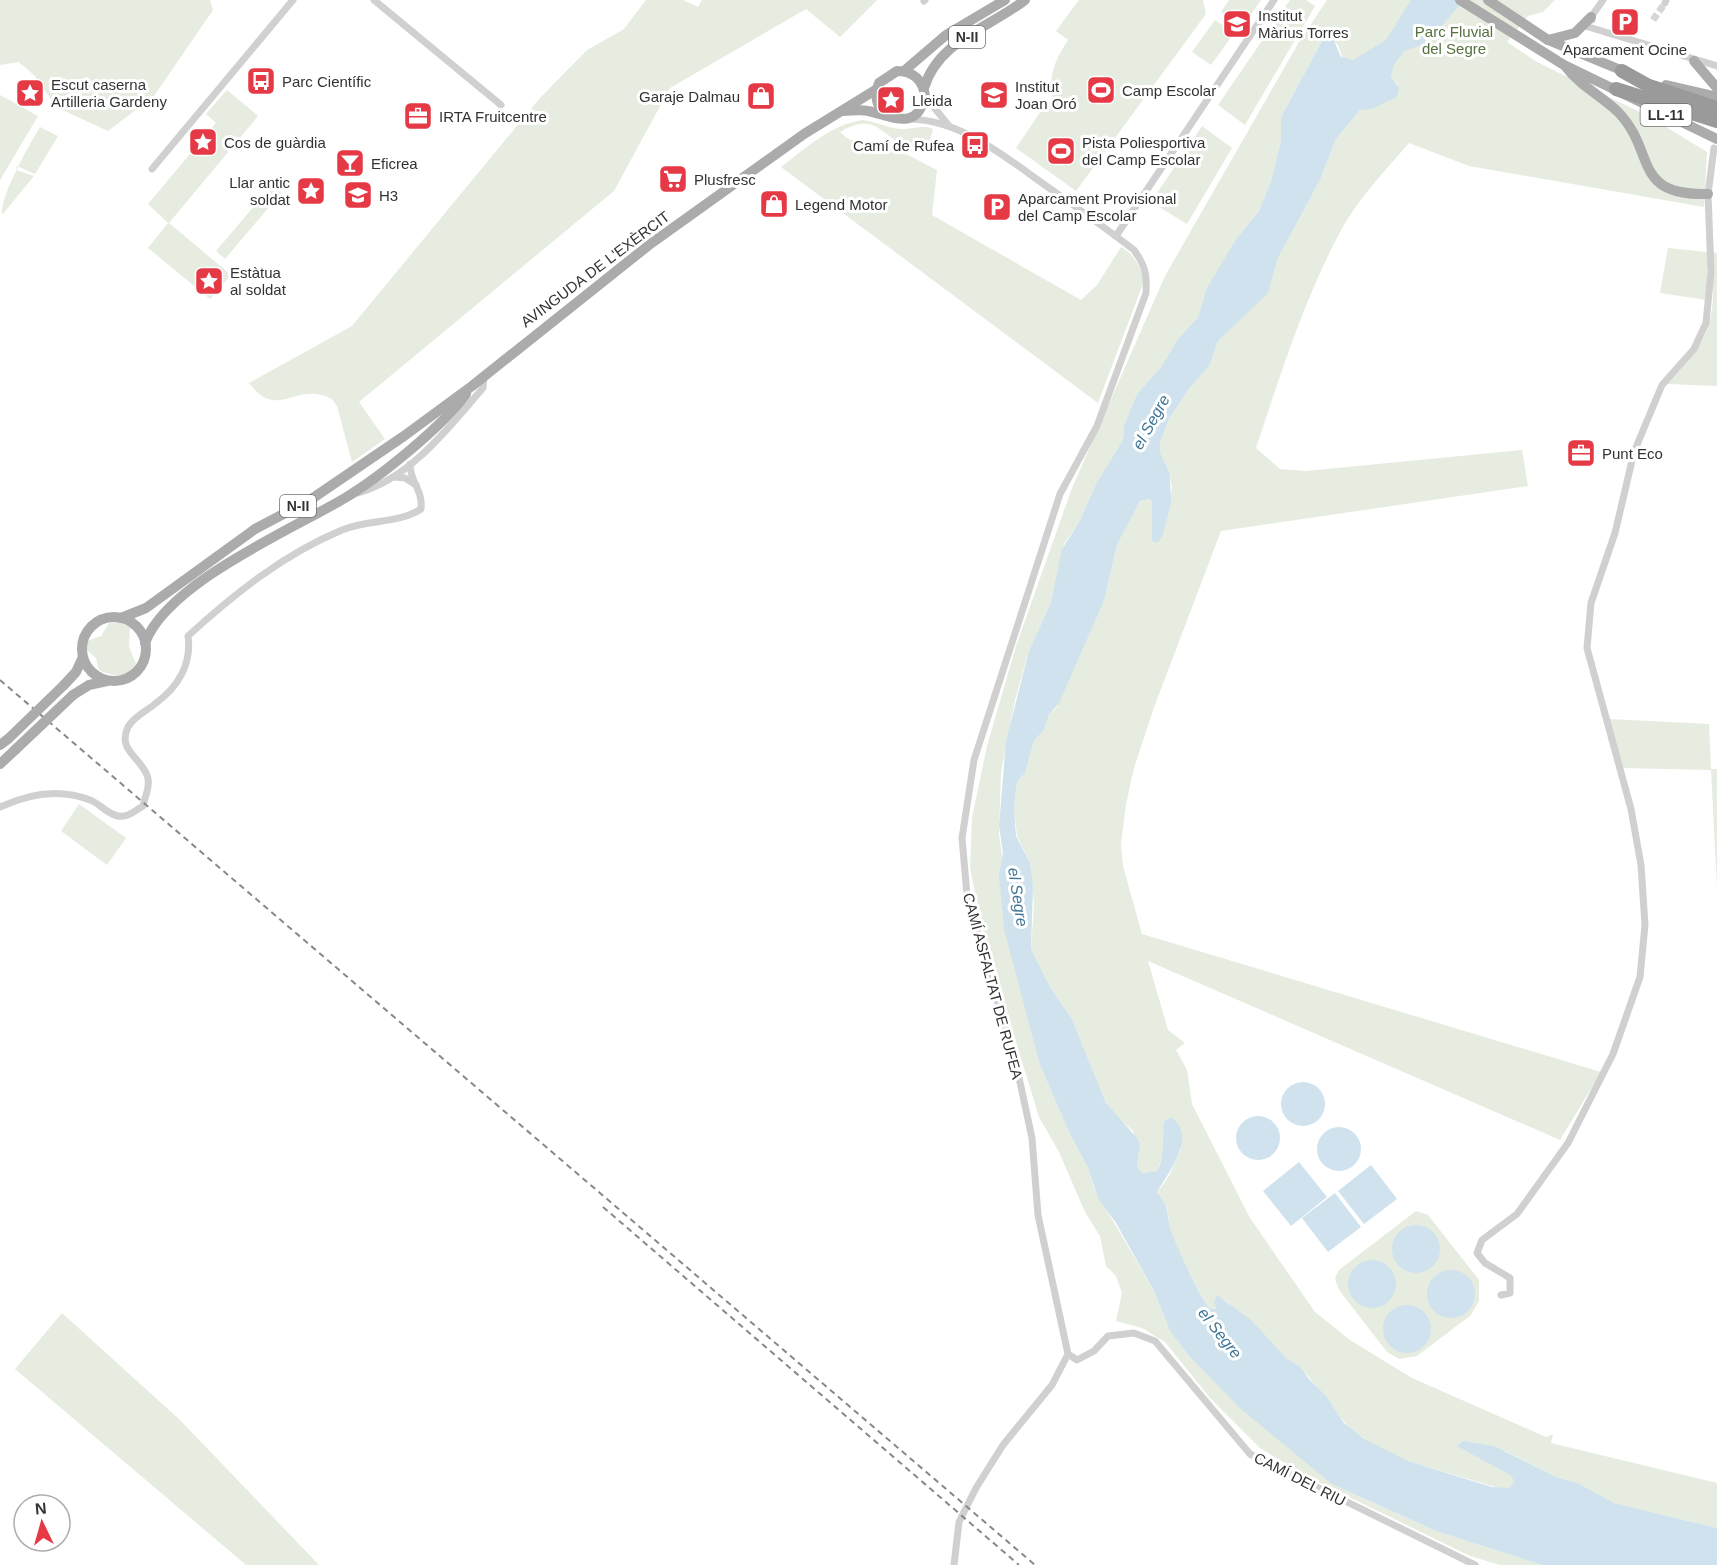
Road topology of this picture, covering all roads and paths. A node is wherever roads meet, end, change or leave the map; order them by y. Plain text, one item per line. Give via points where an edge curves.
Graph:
1 (293, 0) edge
2 (374, 0) edge
3 (1025, 0) edge
4 (1274, 0) edge
5 (1460, 0) edge
6 (1488, 0) edge
7 (1603, 0) edge
8 (1002, 1) edge
9 (1590, 17) junction
10 (1582, 25) junction
11 (1598, 28) junction
12 (1548, 40) junction
13 (1694, 61) junction
14 (1564, 65) junction
15 (1717, 66) edge
16 (904, 71) junction
17 (1622, 71) junction
18 (1717, 88) edge
19 (877, 89) junction
20 (1616, 89) junction
21 (925, 92) junction
22 (1717, 97) edge
23 (501, 105) dead end
24 (1717, 108) edge
25 (843, 111) junction
26 (886, 116) junction
27 (908, 119) junction
28 (1717, 121) edge
29 (949, 126) junction
30 (1715, 143) edge
31 (152, 169) dead end
32 (1714, 171) edge
33 (1708, 194) junction
34 (1116, 236) junction
35 (484, 375) junction
36 (471, 386) junction
37 (410, 464) junction
38 (395, 477) junction
39 (416, 485) junction
40 (347, 497) junction
41 (121, 618) junction
42 (145, 642) junction
43 (82, 659) junction
44 (108, 681) junction
45 (4, 742) edge
46 (0, 764) edge
47 (0, 807) edge
48 (1501, 1295) dead end
49 (1068, 1354) junction
50 (954, 1565) edge
51 (1475, 1565) edge

1 - 31 street
2 - 23 street
3 - 21 main road, N-II via 945,52 934,63
4 - 34 street
5 - 14 main road, LL-11
6 - 12 main road, LL-11
7 - 9 street
8 - 16 main road, N-II via 946,35
9 - 10 main road
9 - 11 street
10 - 11 street
10 - 12 main road via 1565,38
11 - 13 street
12 - 17 main road, LL-11
13 - 15 street
13 - 18 main road
14 - 20 main road, LL-11
14 - 33 main road via 1585,88 1619,113 1656,181 1674,191
16 - 19 main road, N-II via 884,77
16 - 21 main road via 912,74
17 - 22 main road, LL-11
17 - 24 highway via 1649,86
19 - 25 main road, AVINGUDA DE L'EXÈRCIT / N-II
19 - 26 main road via 877,104
20 - 28 highway
20 - 30 main road, LL-11
21 - 27 main road, N-II via 923,106
21 - 29 street
25 - 26 main road via 865,110
25 - 35 main road, AVINGUDA DE L'EXÈRCIT / N-II via 804,134 649,245
26 - 27 main road
27 - 29 street
29 - 34 street via 1006,157
30 - 32 street
32 - 33 street
33 - 48 street via 1711,272 1706,323 1694,349 1662,385 1634,452 1615,533 1591,603 1587,648 1631,809 1641,865 1645,925 1640,976 1612,1054 1568,1143 1517,1214 1482,1240 1478,1253 1485,1263 1510,1278 1510,1293
34 - 49 street, CAMÍ ASFALTAT DE RUFEA via 1144,263 1146,292 1097,426 1060,494 975,760 962,838 967,895 1018,1073 1032,1138 1038,1215
35 - 36 main road, AVINGUDA DE L'EXÈRCIT / N-II
35 - 37 street via 483,388
36 - 40 main road, AVINGUDA DE L'EXÈRCIT / N-II via 457,406
36 - 41 main road, AVINGUDA DE L'EXÈRCIT / N-II via 338,482 255,529 143,610
37 - 38 street
37 - 39 street
38 - 39 street
38 - 40 street
39 - 47 street via 421,492 421,509 403,518 373,520 315,543 242,587 188,636 182,676 171,691 129,725 124,738 128,752 147,775 149,784 143,806 130,815 118,816 91,800 48,793 20,798
40 - 42 main road, AVINGUDA DE L'EXÈRCIT / N-II via 241,556 187,593 158,619
41 - 42 main road via 137,627
41 - 43 main road, N-II via 102,619 90,627 82,640
42 - 44 main road, N-II via 145,657 138,670 122,681
43 - 44 main road via 90,672
43 - 45 main road, N-II, bridge via 64,685
44 - 46 main road, N-II, bridge via 89,685 73,695
49 - 50 street via 1052,1385 1003,1445 976,1488 959,1522
49 - 51 street, CAMÍ DEL RIU via 1077,1360 1094,1352 1108,1336 1134,1332 1155,1341 1250,1454

